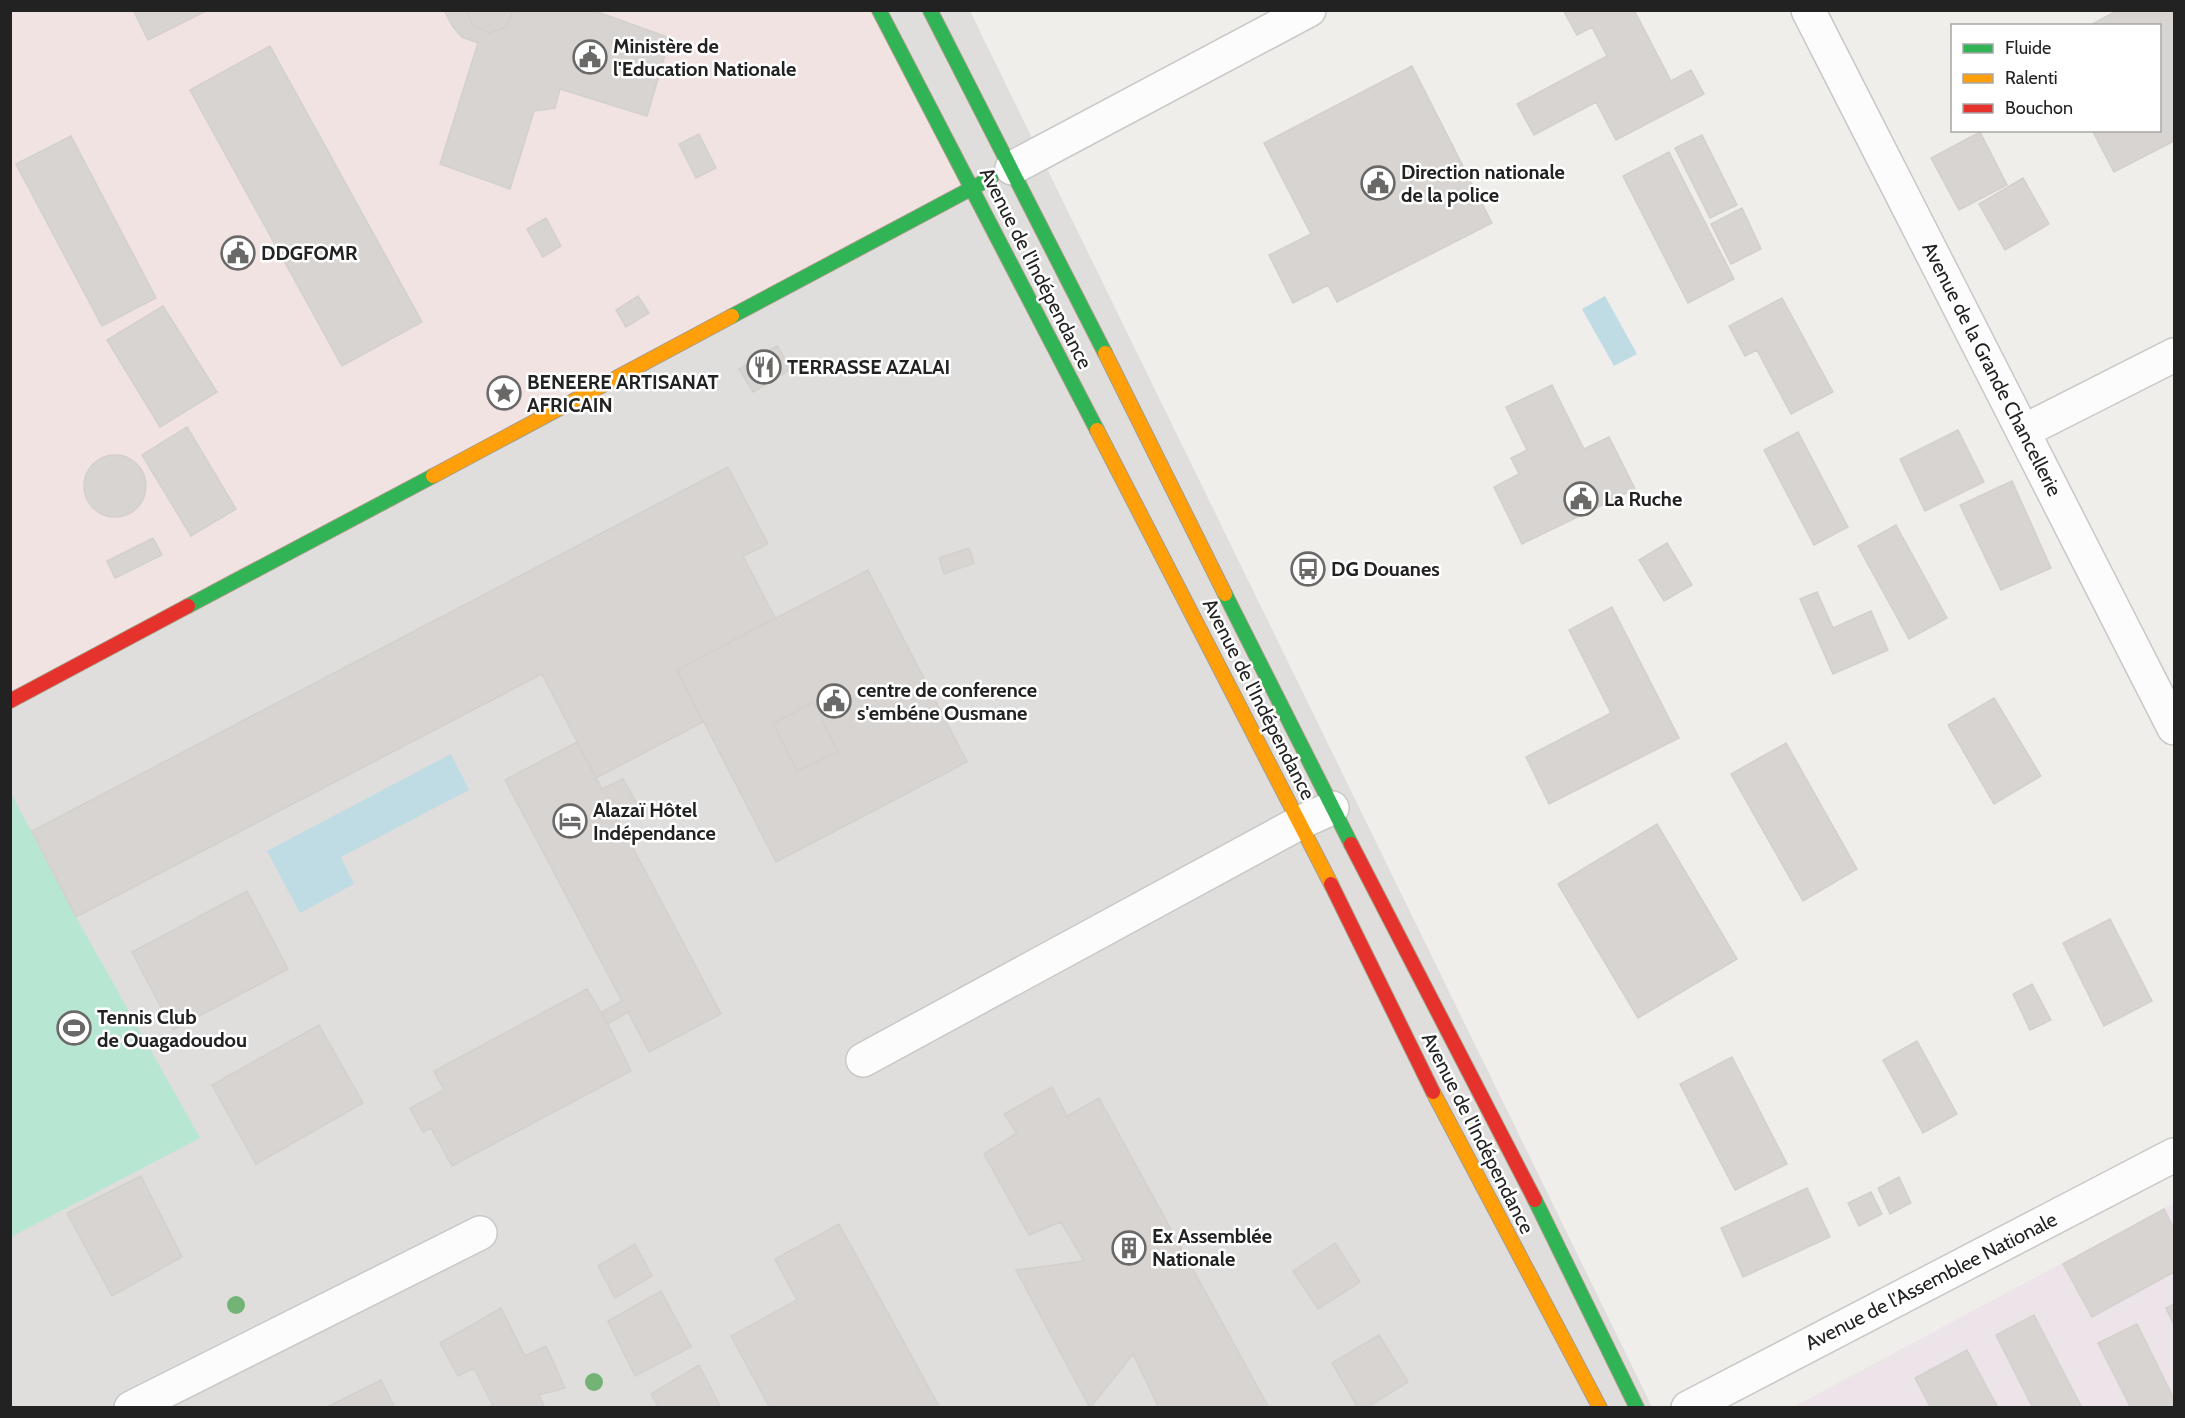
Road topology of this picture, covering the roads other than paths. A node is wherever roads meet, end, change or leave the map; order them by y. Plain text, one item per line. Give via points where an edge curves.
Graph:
1 (879, 10) edge
2 (930, 10) edge
3 (1309, 10) edge
4 (1808, 10) edge
5 (1012, 168) junction
6 (972, 187) junction
7 (2175, 355) edge
8 (2024, 431) junction
9 (10, 701) edge
10 (2175, 728) edge
11 (1332, 808) junction
12 (1301, 822) junction
13 (863, 1060) dead end
14 (2175, 1155) edge
15 (480, 1233) dead end
16 (131, 1407) edge
17 (1600, 1407) edge
18 (1637, 1407) edge
19 (1688, 1407) edge

1 - 6 main road, Avenue de l'Indépendance
2 - 5 main road, Avenue de l'Indépendance
3 - 5 street
4 - 8 street, Avenue de la Grande Chancellerie
5 - 6 main road
5 - 11 main road, Avenue de l'Indépendance
6 - 9 main road
6 - 12 main road, Avenue de l'Indépendance
7 - 8 street
8 - 10 street, Avenue de la Grande Chancellerie
11 - 12 street
11 - 18 main road, Avenue de l'Indépendance
12 - 13 street
12 - 17 main road, Avenue de l'Indépendance
14 - 19 street, Avenue de l'Assemblee Nationale
15 - 16 street

